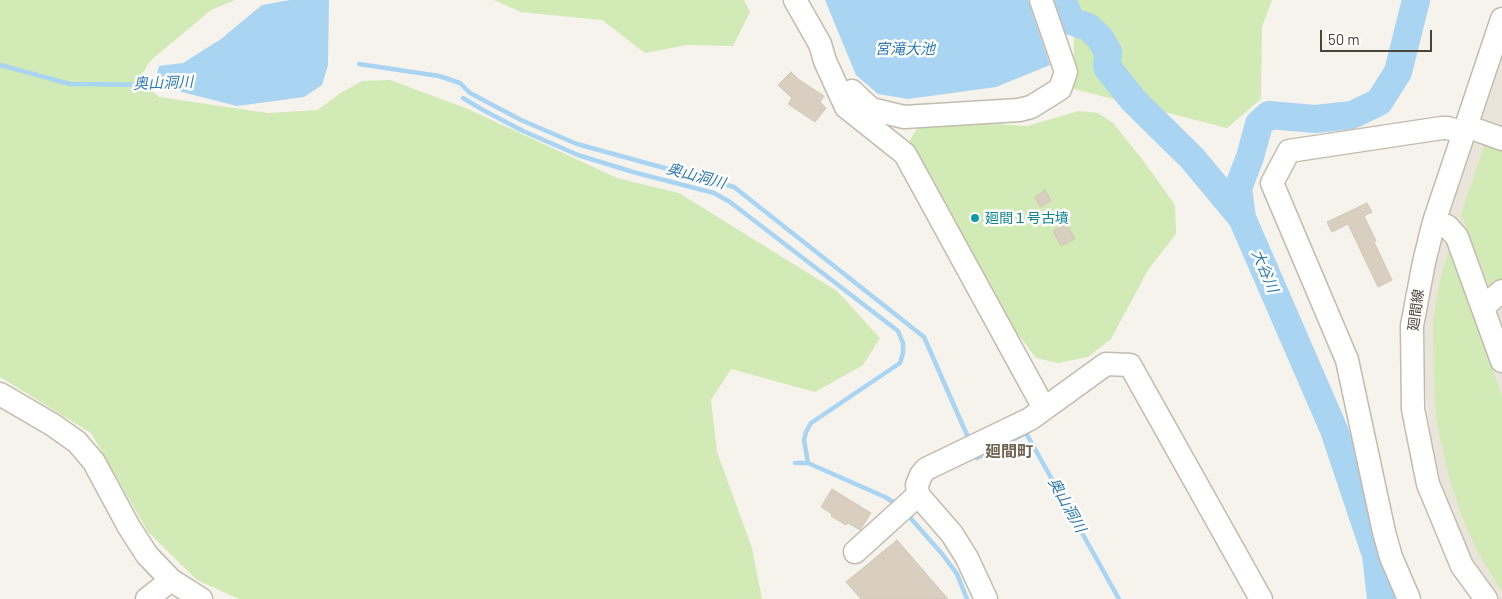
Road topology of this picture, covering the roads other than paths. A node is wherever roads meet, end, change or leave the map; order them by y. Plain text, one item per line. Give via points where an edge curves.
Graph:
1 (795, 0) edge
2 (1041, 0) edge
3 (1502, 18) edge
4 (825, 61) junction
5 (1465, 129) junction
6 (1502, 139) edge
7 (1434, 222) junction
8 (1502, 291) edge
9 (1484, 307) junction
10 (1502, 361) edge
11 (0, 394) edge
12 (1044, 408) junction
13 (907, 505) junction
14 (855, 552) dead end
15 (171, 580) junction
16 (147, 599) edge
17 (201, 599) edge
18 (986, 599) edge
19 (1261, 599) edge
20 (1409, 599) edge
21 (1486, 599) edge

1 - 4 street via 820,44
2 - 4 street via 1066,72 1060,90 1030,107 904,117 871,108
3 - 5 street, 廻間線
4 - 12 street via 846,107 905,154
5 - 6 street
5 - 7 street, 廻間線
5 - 20 street via 1442,128 1290,150 1272,183 1347,360 1384,532
7 - 9 street via 1447,226 1457,237
7 - 21 street, 廻間線 via 1412,326 1413,409 1428,484 1462,566
8 - 9 street
9 - 10 street
11 - 15 street via 77,442 94,462 147,555
12 - 13 street via 1030,419 926,469
12 - 19 street via 1106,364 1130,364
13 - 14 street
13 - 18 street via 952,534
15 - 16 street
15 - 17 street

